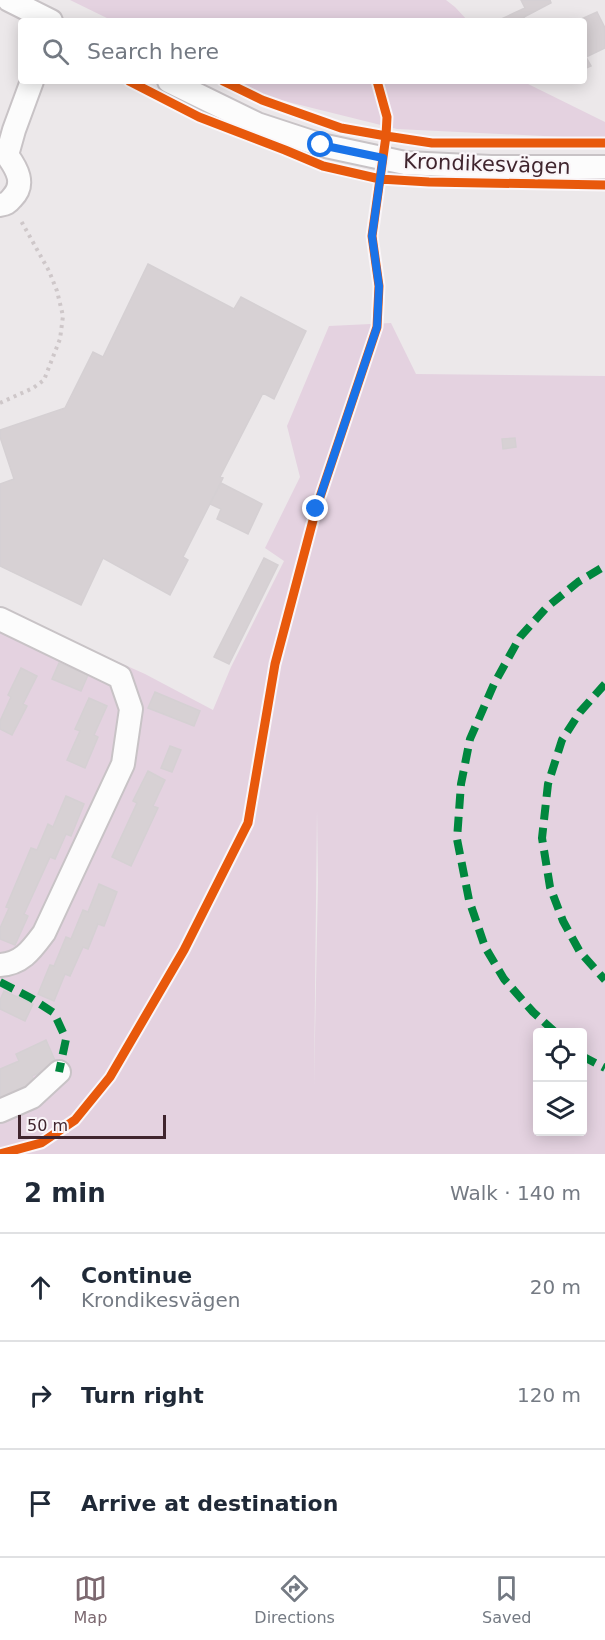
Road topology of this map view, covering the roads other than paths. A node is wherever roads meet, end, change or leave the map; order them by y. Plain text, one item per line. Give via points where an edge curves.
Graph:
1 (9, 0) edge
2 (45, 18) edge
3 (31, 84) edge
4 (175, 84) edge
5 (4, 155) edge
6 (605, 167) edge
7 (3, 205) edge
8 (0, 619) edge
9 (0, 965) edge
10 (59, 1072) dead end
11 (0, 1110) edge

1 - 2 street
3 - 5 street
4 - 6 street, Krondikesvägen via 256,124 321,145 405,163
5 - 7 street via 15,166 20,179 17,194
8 - 9 street via 120,677 130,709 123,764 44,933 28,954
10 - 11 street via 33,1097

